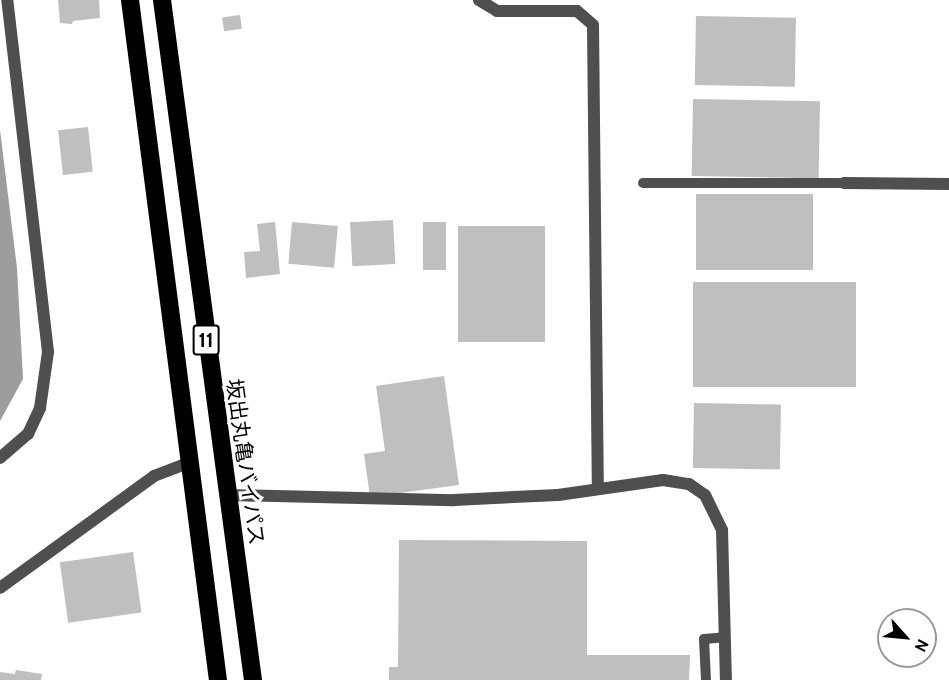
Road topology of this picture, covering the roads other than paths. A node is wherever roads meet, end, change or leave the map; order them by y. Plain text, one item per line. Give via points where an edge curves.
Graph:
1 (7, 0) edge
2 (130, 0) edge
3 (162, 0) edge
4 (479, 0) edge
5 (643, 183) dead end
6 (844, 183) joint
7 (949, 184) edge
8 (0, 458) edge
9 (188, 463) junction
10 (598, 489) junction
11 (227, 495) junction
12 (0, 588) edge
13 (725, 637) junction
14 (218, 680) edge
15 (253, 680) edge
16 (706, 680) edge
17 (726, 680) edge

1 - 8 street via 48,352 40,408 28,434
2 - 9 highway, 11
3 - 11 highway, 坂出丸亀バイパス / 11
4 - 10 street via 497,11 577,11 593,26
5 - 6 lane
6 - 7 street
9 - 12 street via 154,476
9 - 14 highway, 11
10 - 11 street via 454,500
10 - 13 street via 663,480 689,484 705,495 722,530
11 - 15 highway, 坂出丸亀バイパス / 11
13 - 16 lane via 704,639
13 - 17 street

